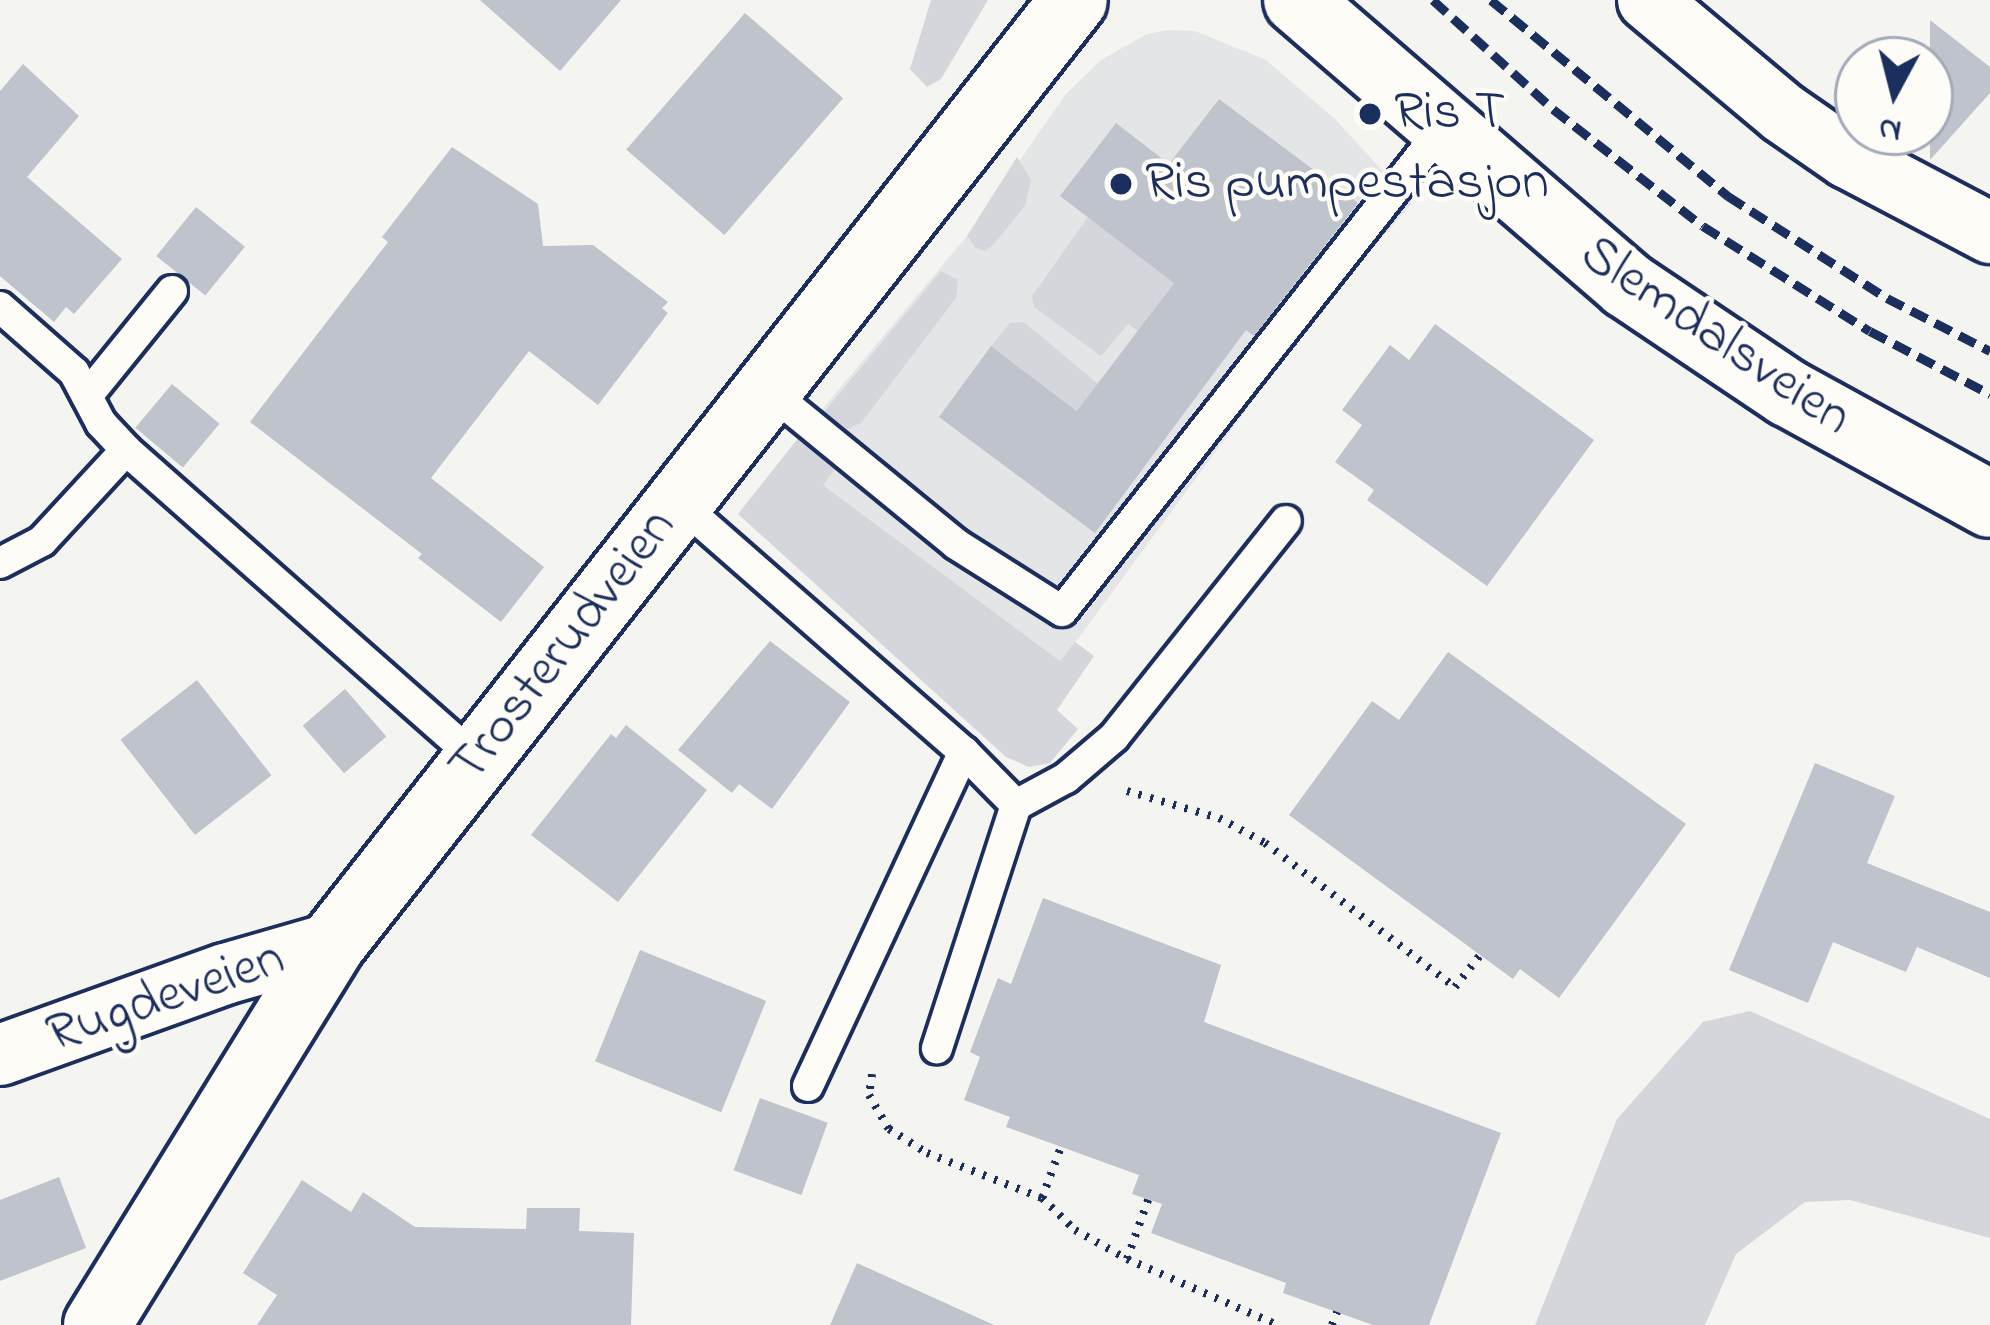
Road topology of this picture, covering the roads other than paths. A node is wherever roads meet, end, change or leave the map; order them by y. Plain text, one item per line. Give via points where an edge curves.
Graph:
1 (1074, 0) edge
2 (1297, 0) edge
3 (1648, 0) edge
4 (1442, 128) junction
5 (1990, 233) edge
6 (172, 291) dead end
7 (0, 307) edge
8 (768, 390) junction
9 (87, 396) junction
10 (126, 451) junction
11 (677, 501) junction
12 (1990, 504) edge
13 (1286, 521) dead end
14 (0, 563) edge
15 (964, 752) junction
16 (477, 760) junction
17 (1016, 806) junction
18 (333, 943) junction
19 (937, 1048) dead end
20 (0, 1055) edge
21 (808, 1086) dead end
22 (97, 1325) edge

1 - 8 street, Trosterudveien
2 - 4 street, Slemdalsveien
3 - 5 street via 1848,158
4 - 8 lane via 1062,611 956,544
4 - 12 street, Slemdalsveien via 1593,257 1706,340 1873,444
6 - 9 lane
7 - 9 lane via 55,352
8 - 11 street, Trosterudveien
9 - 10 lane
10 - 14 lane via 41,541
10 - 16 lane
11 - 15 lane
11 - 16 street, Trosterudveien
13 - 17 lane via 1114,736 1066,778
15 - 17 lane
15 - 21 lane
16 - 18 street, Trosterudveien
17 - 19 lane
18 - 20 street, Rugdeveien
18 - 22 street, Trosterudveien

